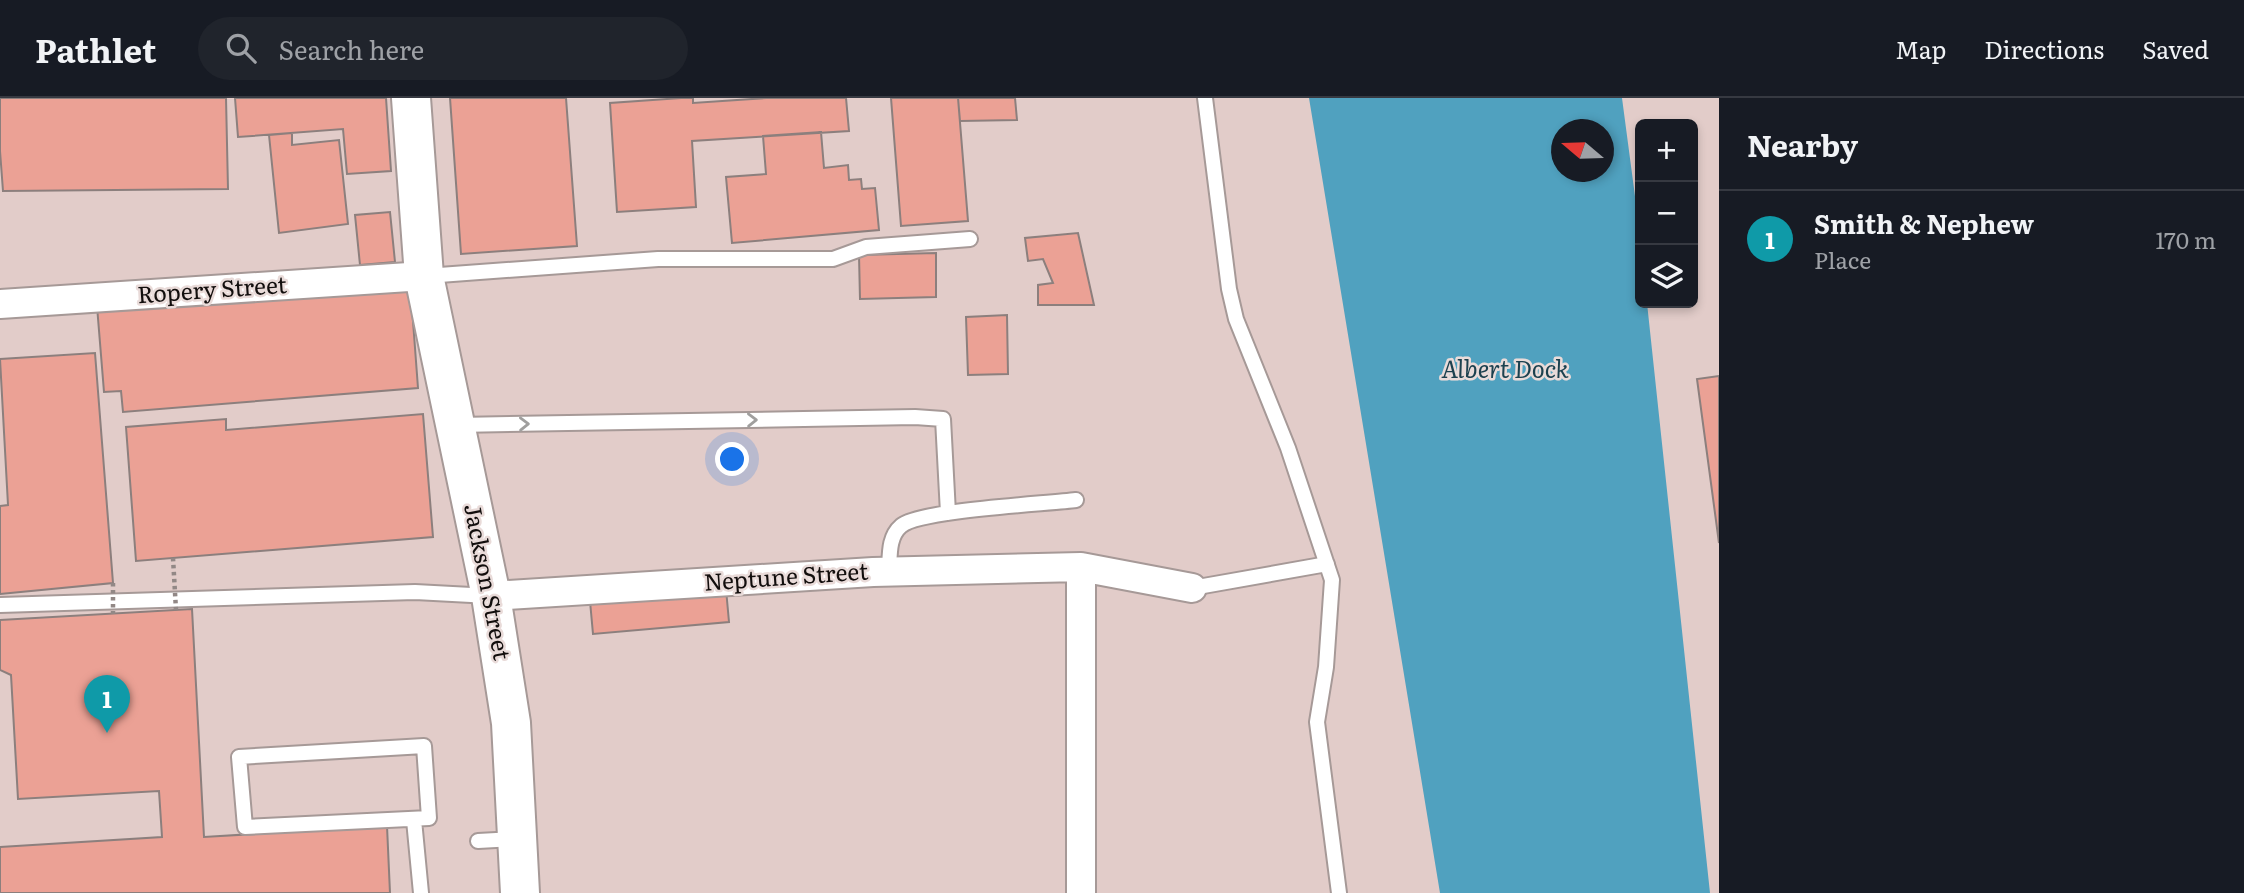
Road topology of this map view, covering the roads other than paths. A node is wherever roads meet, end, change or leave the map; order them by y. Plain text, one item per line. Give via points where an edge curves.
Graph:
1 (411, 98) edge
2 (1205, 98) edge
3 (970, 239) dead end
4 (424, 276) junction
5 (0, 304) edge
6 (456, 425) junction
7 (1076, 500) dead end
8 (948, 513) junction
9 (1327, 564) junction
10 (1081, 568) junction
11 (889, 571) junction
12 (1192, 588) joint
13 (491, 596) junction
14 (0, 605) edge
15 (414, 820) junction
16 (517, 839) junction
17 (478, 841) dead end
18 (421, 893) edge
19 (520, 893) edge
20 (1081, 893) edge
21 (1339, 893) edge

1 - 4 street, Jackson Street
2 - 9 lane via 1236,319 1288,448
3 - 4 lane via 866,247 833,259 658,259
4 - 5 street, Ropery Street
4 - 6 street, Jackson Street
6 -> 8 lane via 943,419
6 - 13 street, Jackson Street
7 - 8 lane
8 - 11 lane via 917,518 899,527 891,544
9 - 12 lane
9 - 21 lane via 1332,580 1317,722
10 - 11 street, Neptune Street
10 - 12 street, Neptune Street
10 - 20 street
11 - 13 street, Neptune Street
13 - 14 lane via 415,592
13 - 16 street, Jackson Street via 511,723
15 - 15 lane via 245,827 239,757 424,746 429,818
15 - 18 lane
16 - 17 lane
16 - 19 street, Jackson Street

